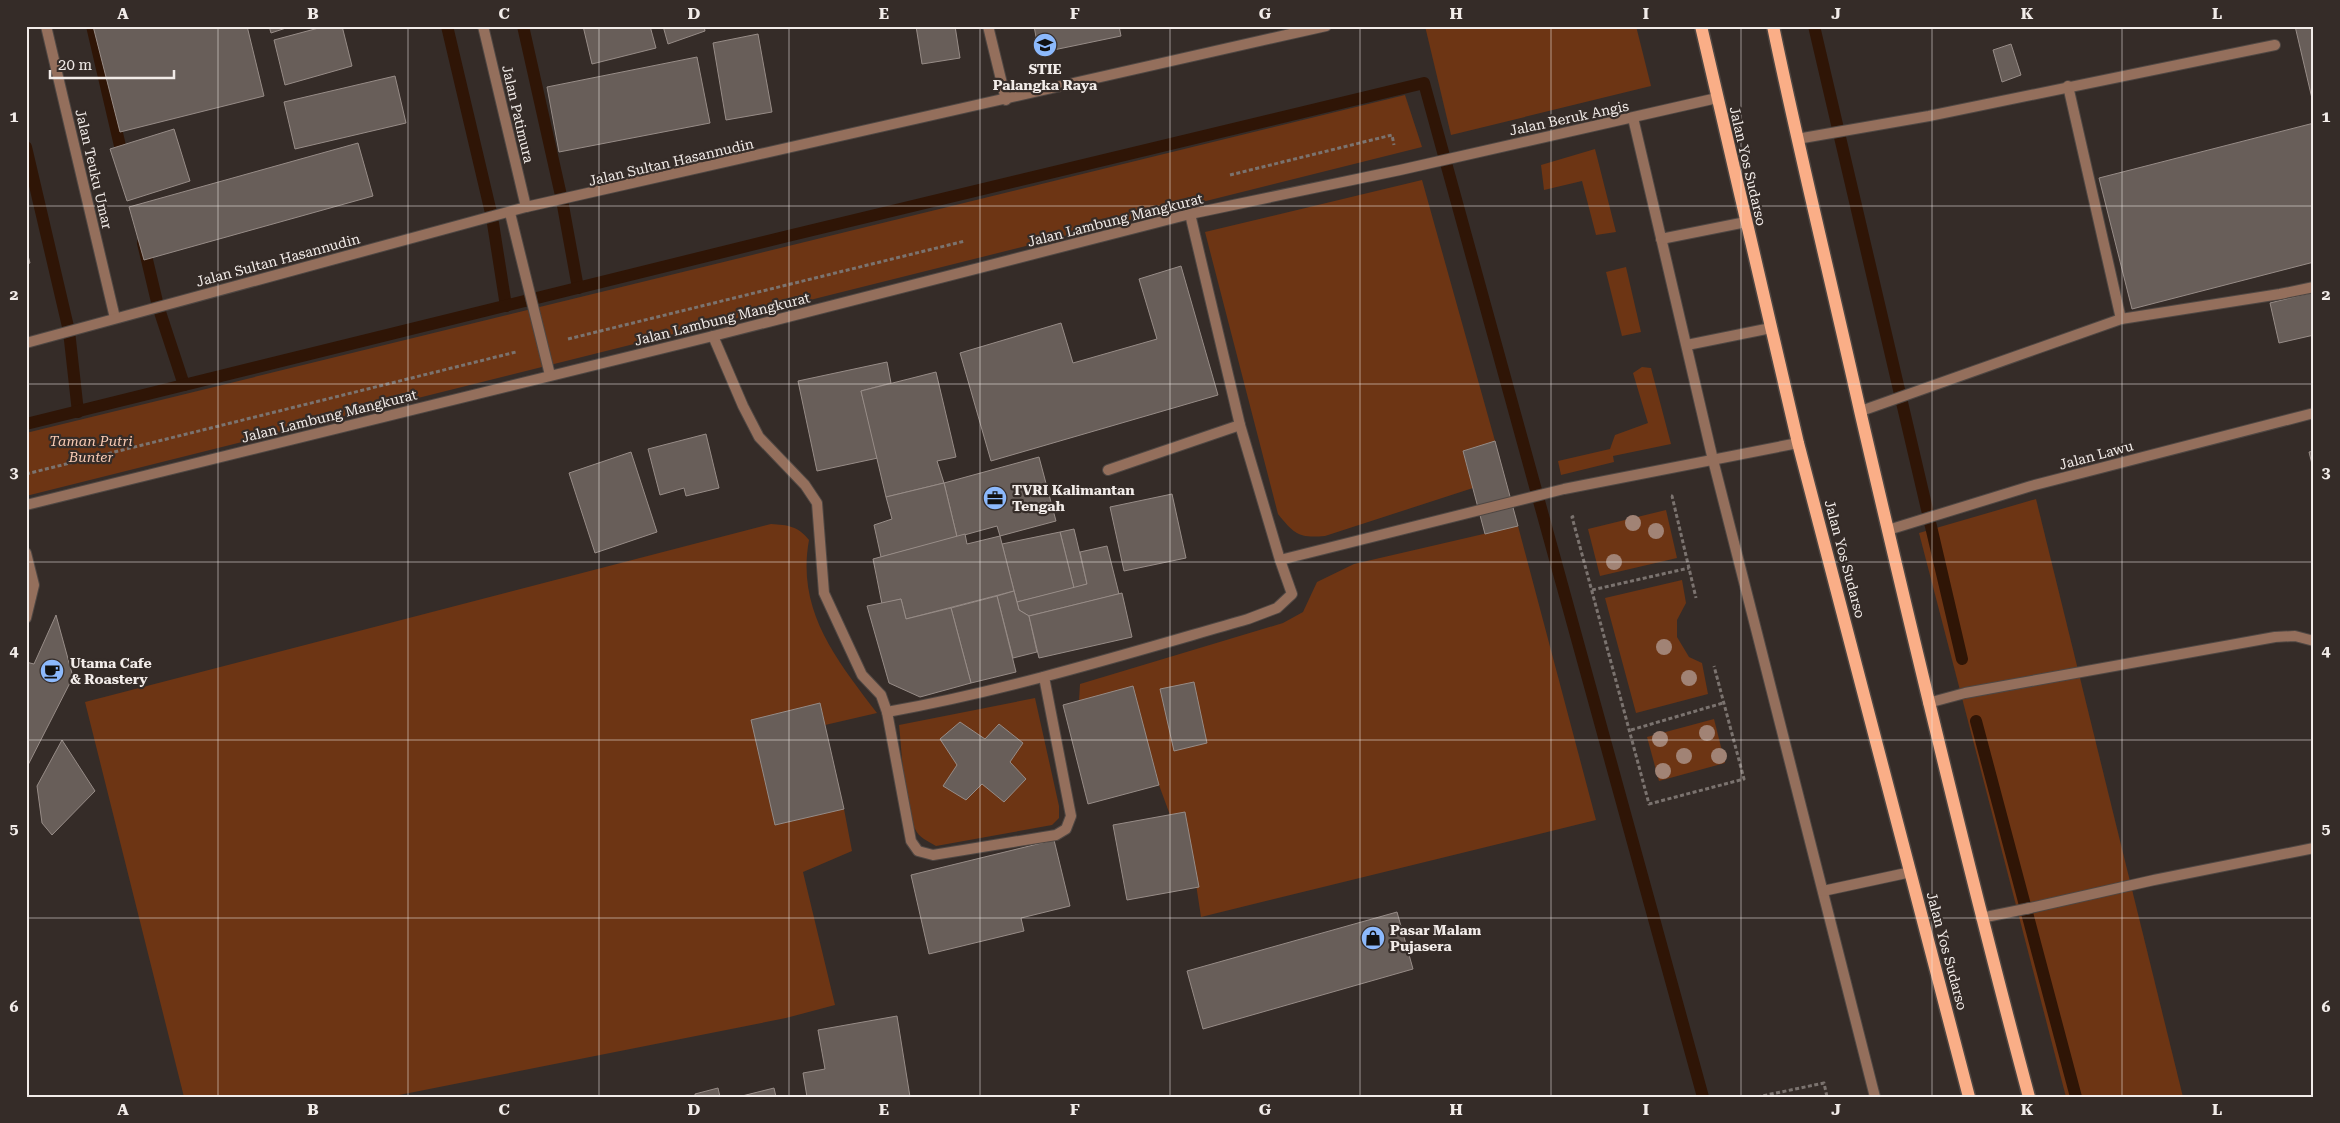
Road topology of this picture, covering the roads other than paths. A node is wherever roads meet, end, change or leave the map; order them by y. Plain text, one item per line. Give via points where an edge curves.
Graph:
1 (46, 26) edge
2 (484, 26) edge
3 (988, 26) edge
4 (1326, 26) edge
5 (1701, 26) edge
6 (1773, 26) edge
7 (2275, 45) dead end
8 (2068, 86) junction
9 (1717, 98) junction
10 (1006, 100) junction
11 (1633, 118) junction
12 (1797, 139) junction
13 (1426, 163) joint
14 (526, 207) junction
15 (510, 213) junction
16 (1190, 214) junction
17 (1746, 222) junction
18 (1662, 239) junction
19 (2314, 287) edge
20 (115, 318) junction
21 (2121, 318) junction
22 (1771, 328) junction
23 (713, 336) junction
24 (26, 343) edge
25 (1686, 345) junction
26 (550, 375) junction
27 (1861, 411) junction
28 (2314, 413) edge
29 (1240, 424) junction
30 (1798, 442) junction
31 (1713, 460) junction
32 (1108, 470) dead end
33 (26, 505) edge
34 (1888, 530) junction
35 (26, 553) edge
36 (1280, 560) junction
37 (26, 618) edge
38 (2314, 641) edge
39 (1044, 677) junction
40 (1928, 703) junction
41 (887, 712) junction
42 (2314, 848) edge
43 (1911, 872) junction
44 (1822, 891) junction
45 (1981, 918) junction
46 (1875, 1097) edge
47 (1969, 1097) edge
48 (2029, 1097) edge

1 - 20 street, Jalan Teuku Umar
2 - 14 street, Jalan Patimura
3 - 10 street
4 - 10 street, Jalan Sultan Hasannudin
5 - 9 main road, Jalan Yos Sudarso
6 - 12 main road
7 - 8 street
8 - 12 street via 1929,116
8 - 21 street
9 - 11 street, Jalan Beruk Angis
9 - 17 main road, Jalan Yos Sudarso
10 - 14 street, Jalan Sultan Hasannudin
11 - 13 street, Jalan Beruk Angis
11 - 18 street
12 - 27 main road
13 - 16 street, Jalan Lambung Mangkurat
14 - 15 street, Jalan Sultan Hasannudin
15 - 20 street, Jalan Sultan Hasannudin
15 - 26 street
16 - 23 street, Jalan Lambung Mangkurat
16 - 29 street
17 - 18 street
17 - 22 main road, Jalan Yos Sudarso
18 - 25 street
19 - 21 street
20 - 24 street, Jalan Sultan Hasannudin
21 - 27 street
22 - 25 street
22 - 30 main road, Jalan Yos Sudarso
23 - 26 street, Jalan Lambung Mangkurat
23 - 41 street via 760,437 805,485 817,503 824,593 862,676 881,695
25 - 31 street
26 - 33 street, Jalan Lambung Mangkurat
27 - 34 main road
28 - 34 street, Jalan Lawu via 2031,486
29 - 32 street
29 - 36 street
30 - 31 street
30 - 43 main road, Jalan Yos Sudarso
31 - 36 street via 1555,491
31 - 44 street
34 - 40 main road
35 - 37 street via 34,585
36 - 39 street via 1292,594 1277,608
38 - 40 street via 2276,636 1965,693
39 - 41 street via 975,695
39 - 41 street via 1071,816 1066,829 1056,835 933,855 918,851 911,841
40 - 45 main road
42 - 45 street
43 - 44 street
43 - 47 main road, Jalan Yos Sudarso
44 - 46 street
45 - 48 main road

